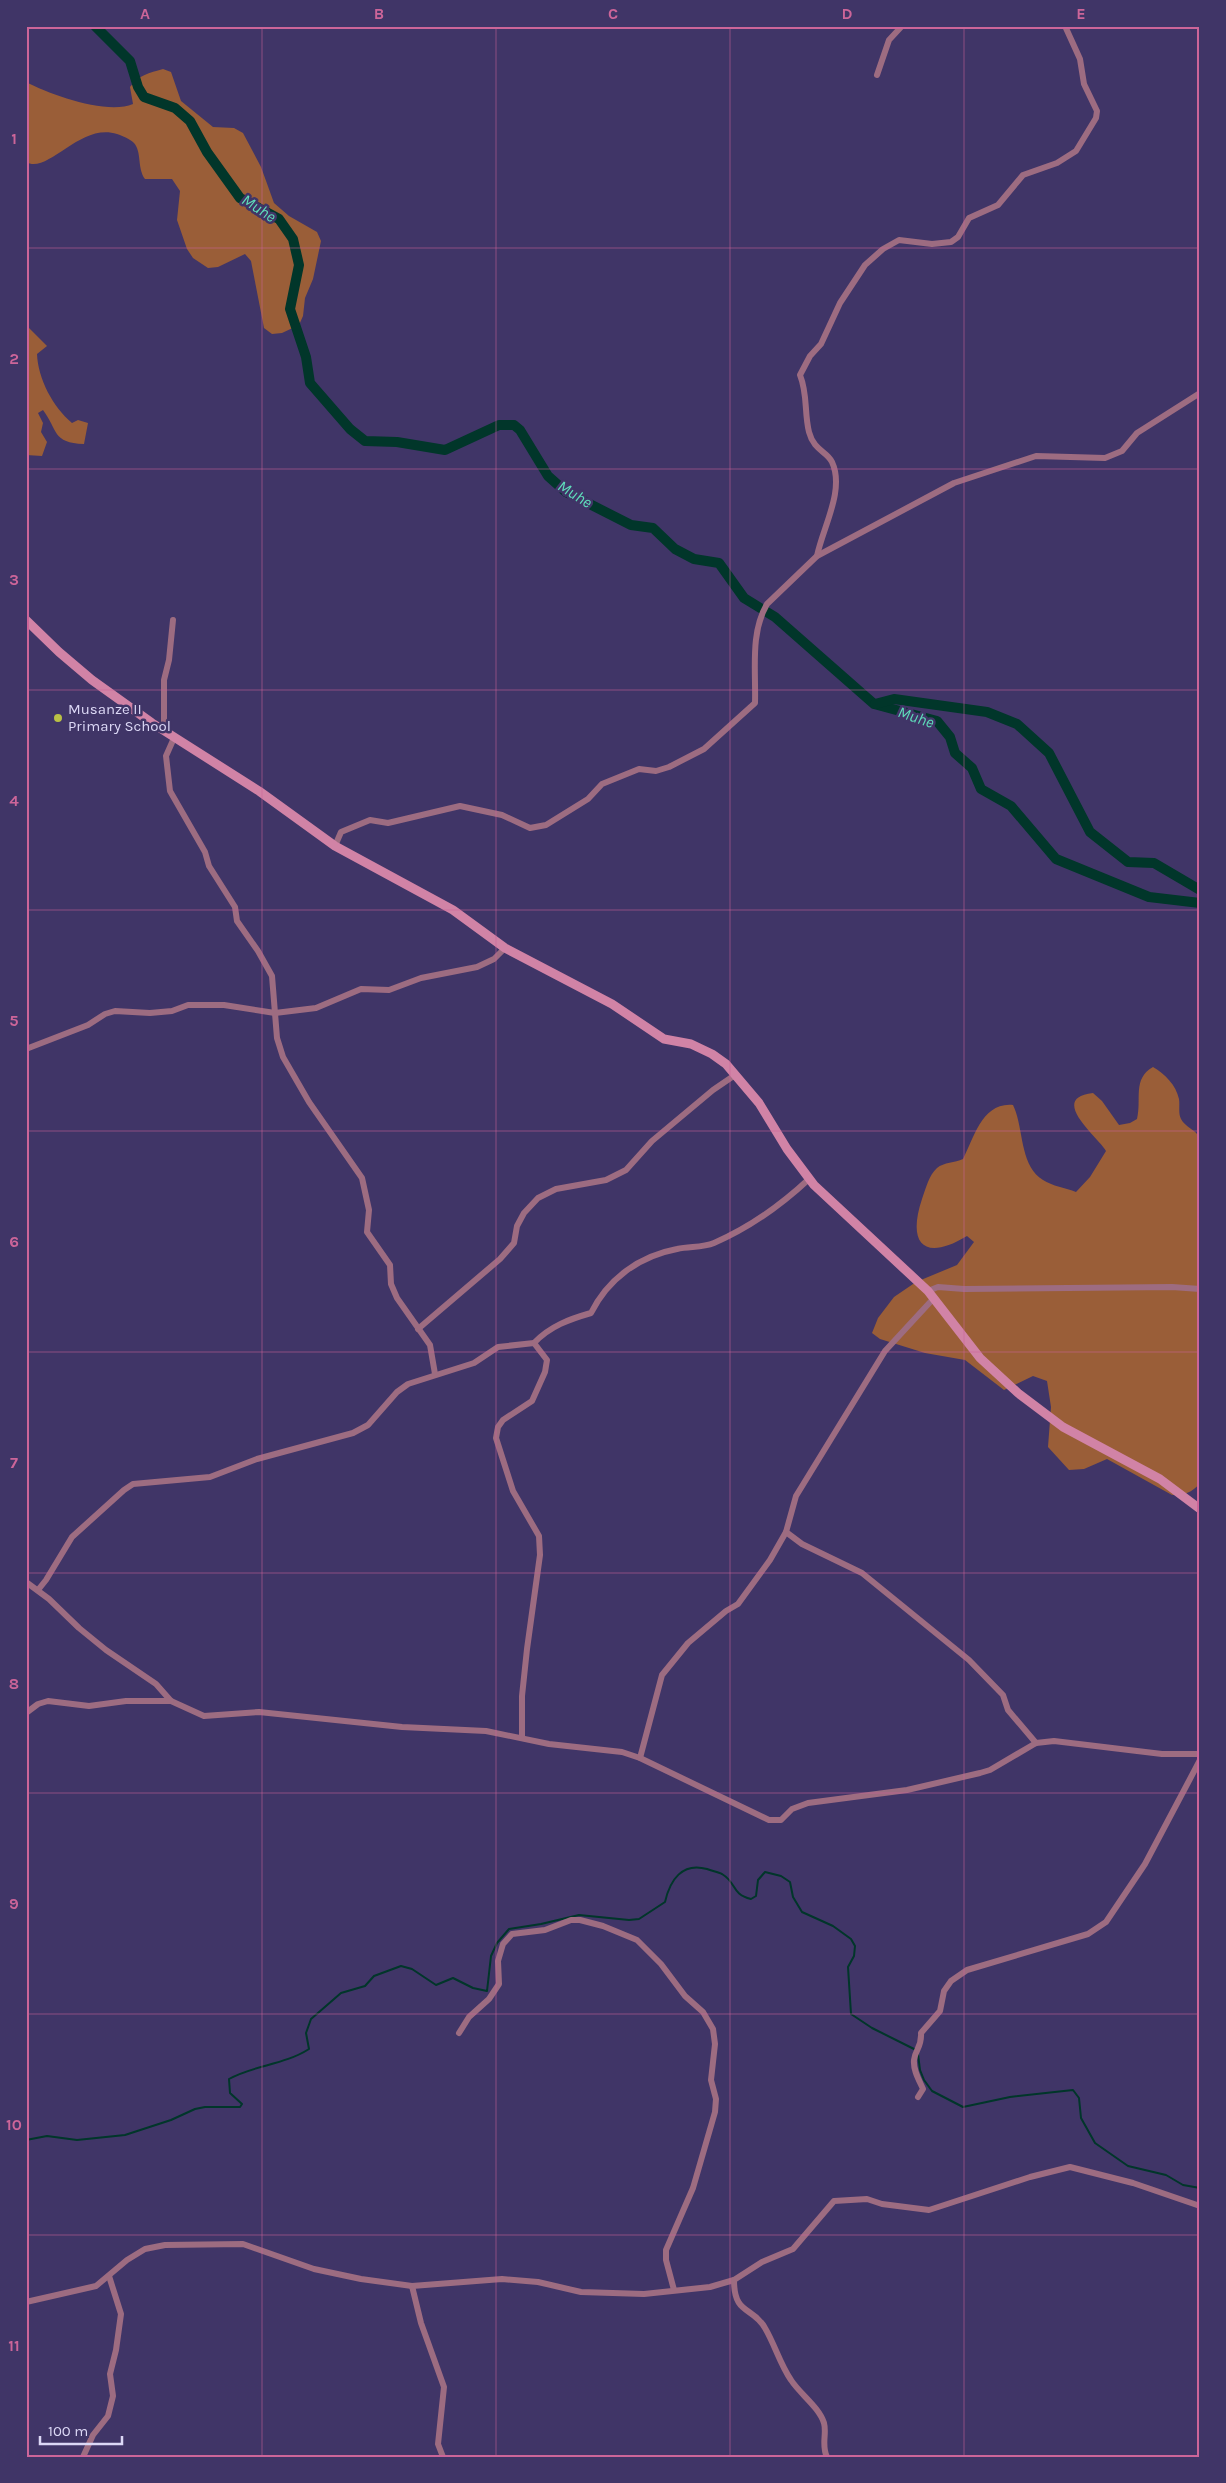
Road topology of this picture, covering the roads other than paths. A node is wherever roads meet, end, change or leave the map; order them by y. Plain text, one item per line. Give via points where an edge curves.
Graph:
1 (902, 26) edge
2 (1065, 26) edge
3 (877, 75) dead end
4 (1200, 393) edge
5 (817, 556) junction
6 (173, 620) dead end
7 (27, 621) edge
8 (164, 730) junction
9 (174, 738) junction
10 (335, 846) junction
11 (505, 948) junction
12 (275, 1013) junction
13 (26, 1048) edge
14 (736, 1075) junction
15 (809, 1179) junction
16 (1200, 1289) edge
17 (928, 1292) junction
18 (934, 1300) junction
19 (418, 1329) junction
20 (534, 1343) junction
21 (435, 1374) junction
22 (1200, 1509) edge
23 (786, 1532) junction
24 (26, 1582) edge
25 (38, 1590) junction
26 (171, 1701) junction
27 (26, 1713) edge
28 (522, 1738) junction
29 (1036, 1742) junction
30 (1200, 1754) edge
31 (640, 1758) junction
32 (1200, 1760) edge
33 (459, 2033) dead end
34 (918, 2097) dead end
35 (1200, 2206) edge
36 (109, 2276) junction
37 (734, 2280) junction
38 (412, 2286) junction
39 (674, 2290) junction
40 (26, 2302) edge
41 (83, 2457) edge
42 (443, 2457) edge
43 (826, 2457) edge

1 - 3 street via 889,40
2 - 5 street via 1083,67 1087,93 1097,111 1076,151 1057,163 1023,176 998,205 968,218 958,237 951,242 932,244 899,240 883,249 865,266 840,303 821,344 800,375 807,391 805,413 810,435 817,449 831,460 837,482
4 - 5 street via 1137,433 1122,451 1105,458 1036,456 954,483
5 - 10 street via 767,604 756,628 755,703 704,749 668,767 656,771 639,769 602,784 588,799 546,825 530,828 502,815 460,806 388,822 370,820 341,832
6 - 8 street via 164,680
7 - 8 main road via 92,680
8 - 9 main road
9 - 10 main road via 222,766
9 - 12 street via 166,756 170,791 205,852 209,866 235,907 237,921 272,976
10 - 11 main road via 453,910
11 - 12 street via 494,959 477,967 421,978 389,990 361,989 316,1008
11 - 14 main road via 612,1004 664,1039 691,1044 712,1054
12 - 13 street via 224,1005 188,1005 172,1011 150,1013 115,1011 88,1025
12 - 19 street via 277,1038 292,1074 362,1178 369,1210 367,1232 390,1265 391,1284
14 - 15 main road via 759,1103
14 - 19 street via 652,1141 626,1170 606,1180 556,1190 538,1198 524,1213 517,1226 514,1243 500,1259
15 - 17 main road
15 - 20 street via 782,1205 760,1220 713,1244 676,1249 637,1262 601,1294 591,1313 565,1321 543,1333
16 - 17 street via 938,1287
17 - 18 main road
18 - 22 main road via 980,1358 1018,1393 1063,1427 1160,1480
18 - 23 street via 885,1351 796,1496
19 - 21 street via 430,1345
20 - 21 street via 498,1347 474,1363
20 - 28 street via 547,1360 546,1372 532,1401 503,1420 496,1438 513,1491 539,1536 540,1555 522,1696
21 - 25 street via 408,1384 368,1425 353,1433 257,1459 210,1477 133,1484 72,1537
23 - 29 street via 802,1544 862,1573 970,1660 1003,1695 1008,1710
23 - 31 street via 738,1604 688,1643 662,1675
24 - 25 street
25 - 26 street via 86,1634 156,1684
26 - 27 street via 126,1701 89,1706 48,1701
26 - 28 street via 204,1716 259,1712
28 - 31 street via 622,1752
29 - 30 street via 1162,1754
29 - 31 street via 985,1772 906,1790 808,1802 792,1809 781,1820 770,1820
32 - 34 street via 1145,1864 1106,1922 1088,1934 967,1970 951,1981 944,1991 940,2011 921,2033 922,2043 914,2059 915,2072 923,2088
33 - 39 street via 499,1984 498,1961 503,1944 512,1934 545,1930 571,1920 602,1926 637,1940 703,2012 713,2029 716,2044 711,2080 716,2106 693,2188 666,2250
35 - 37 street via 1133,2183 1070,2167 929,2210 868,2199 840,2200 831,2204 793,2249 762,2262
36 - 38 street via 144,2249 164,2245 243,2244 314,2269
36 - 40 street via 96,2286
36 - 41 street via 121,2314 110,2374 113,2396 108,2416 93,2435
37 - 39 street via 710,2287
37 - 43 street via 737,2301 762,2324 787,2374 824,2422
38 - 39 street via 502,2279 538,2282 581,2292 644,2294
38 - 42 street via 421,2323 444,2387 438,2444

